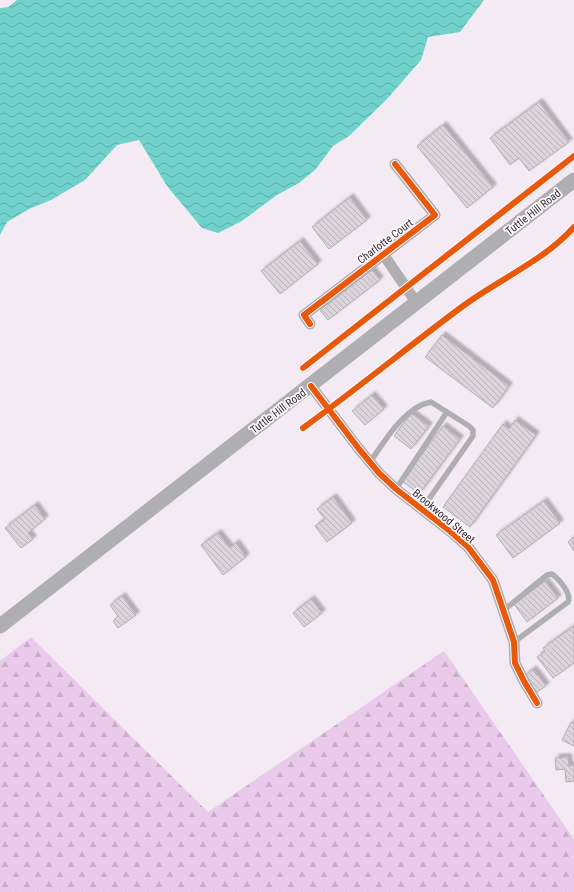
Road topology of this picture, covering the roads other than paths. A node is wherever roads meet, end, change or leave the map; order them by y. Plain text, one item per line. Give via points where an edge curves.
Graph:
1 (395, 164) dead end
2 (574, 180) edge
3 (383, 254) junction
4 (416, 302) junction
5 (310, 324) dead end
6 (311, 386) junction
7 (447, 412) junction
8 (370, 462) junction
9 (396, 489) junction
10 (422, 509) junction
11 (504, 610) junction
12 (0, 626) edge
13 (514, 642) junction
14 (538, 703) dead end

1 - 3 street, Charlotte Court via 435,215
2 - 4 main road, Tuttle Hill Road
3 - 4 street, Charlotte Court
3 - 5 street, Charlotte Court via 304,315
4 - 6 main road, Tuttle Hill Road
6 - 8 street, Brookwood Street
6 - 12 main road, Tuttle Hill Road
7 - 8 lane via 431,402 413,409 393,429
7 - 9 lane
7 - 10 lane via 469,426 473,430 473,436
8 - 9 street, Brookwood Street
9 - 10 street, Brookwood Street
10 - 11 street, Brookwood Street via 468,548 493,580
11 - 13 street, Brookwood Street
11 - 13 lane via 547,575 552,574 556,577 569,594 568,602
13 - 14 street, Brookwood Street via 515,663

